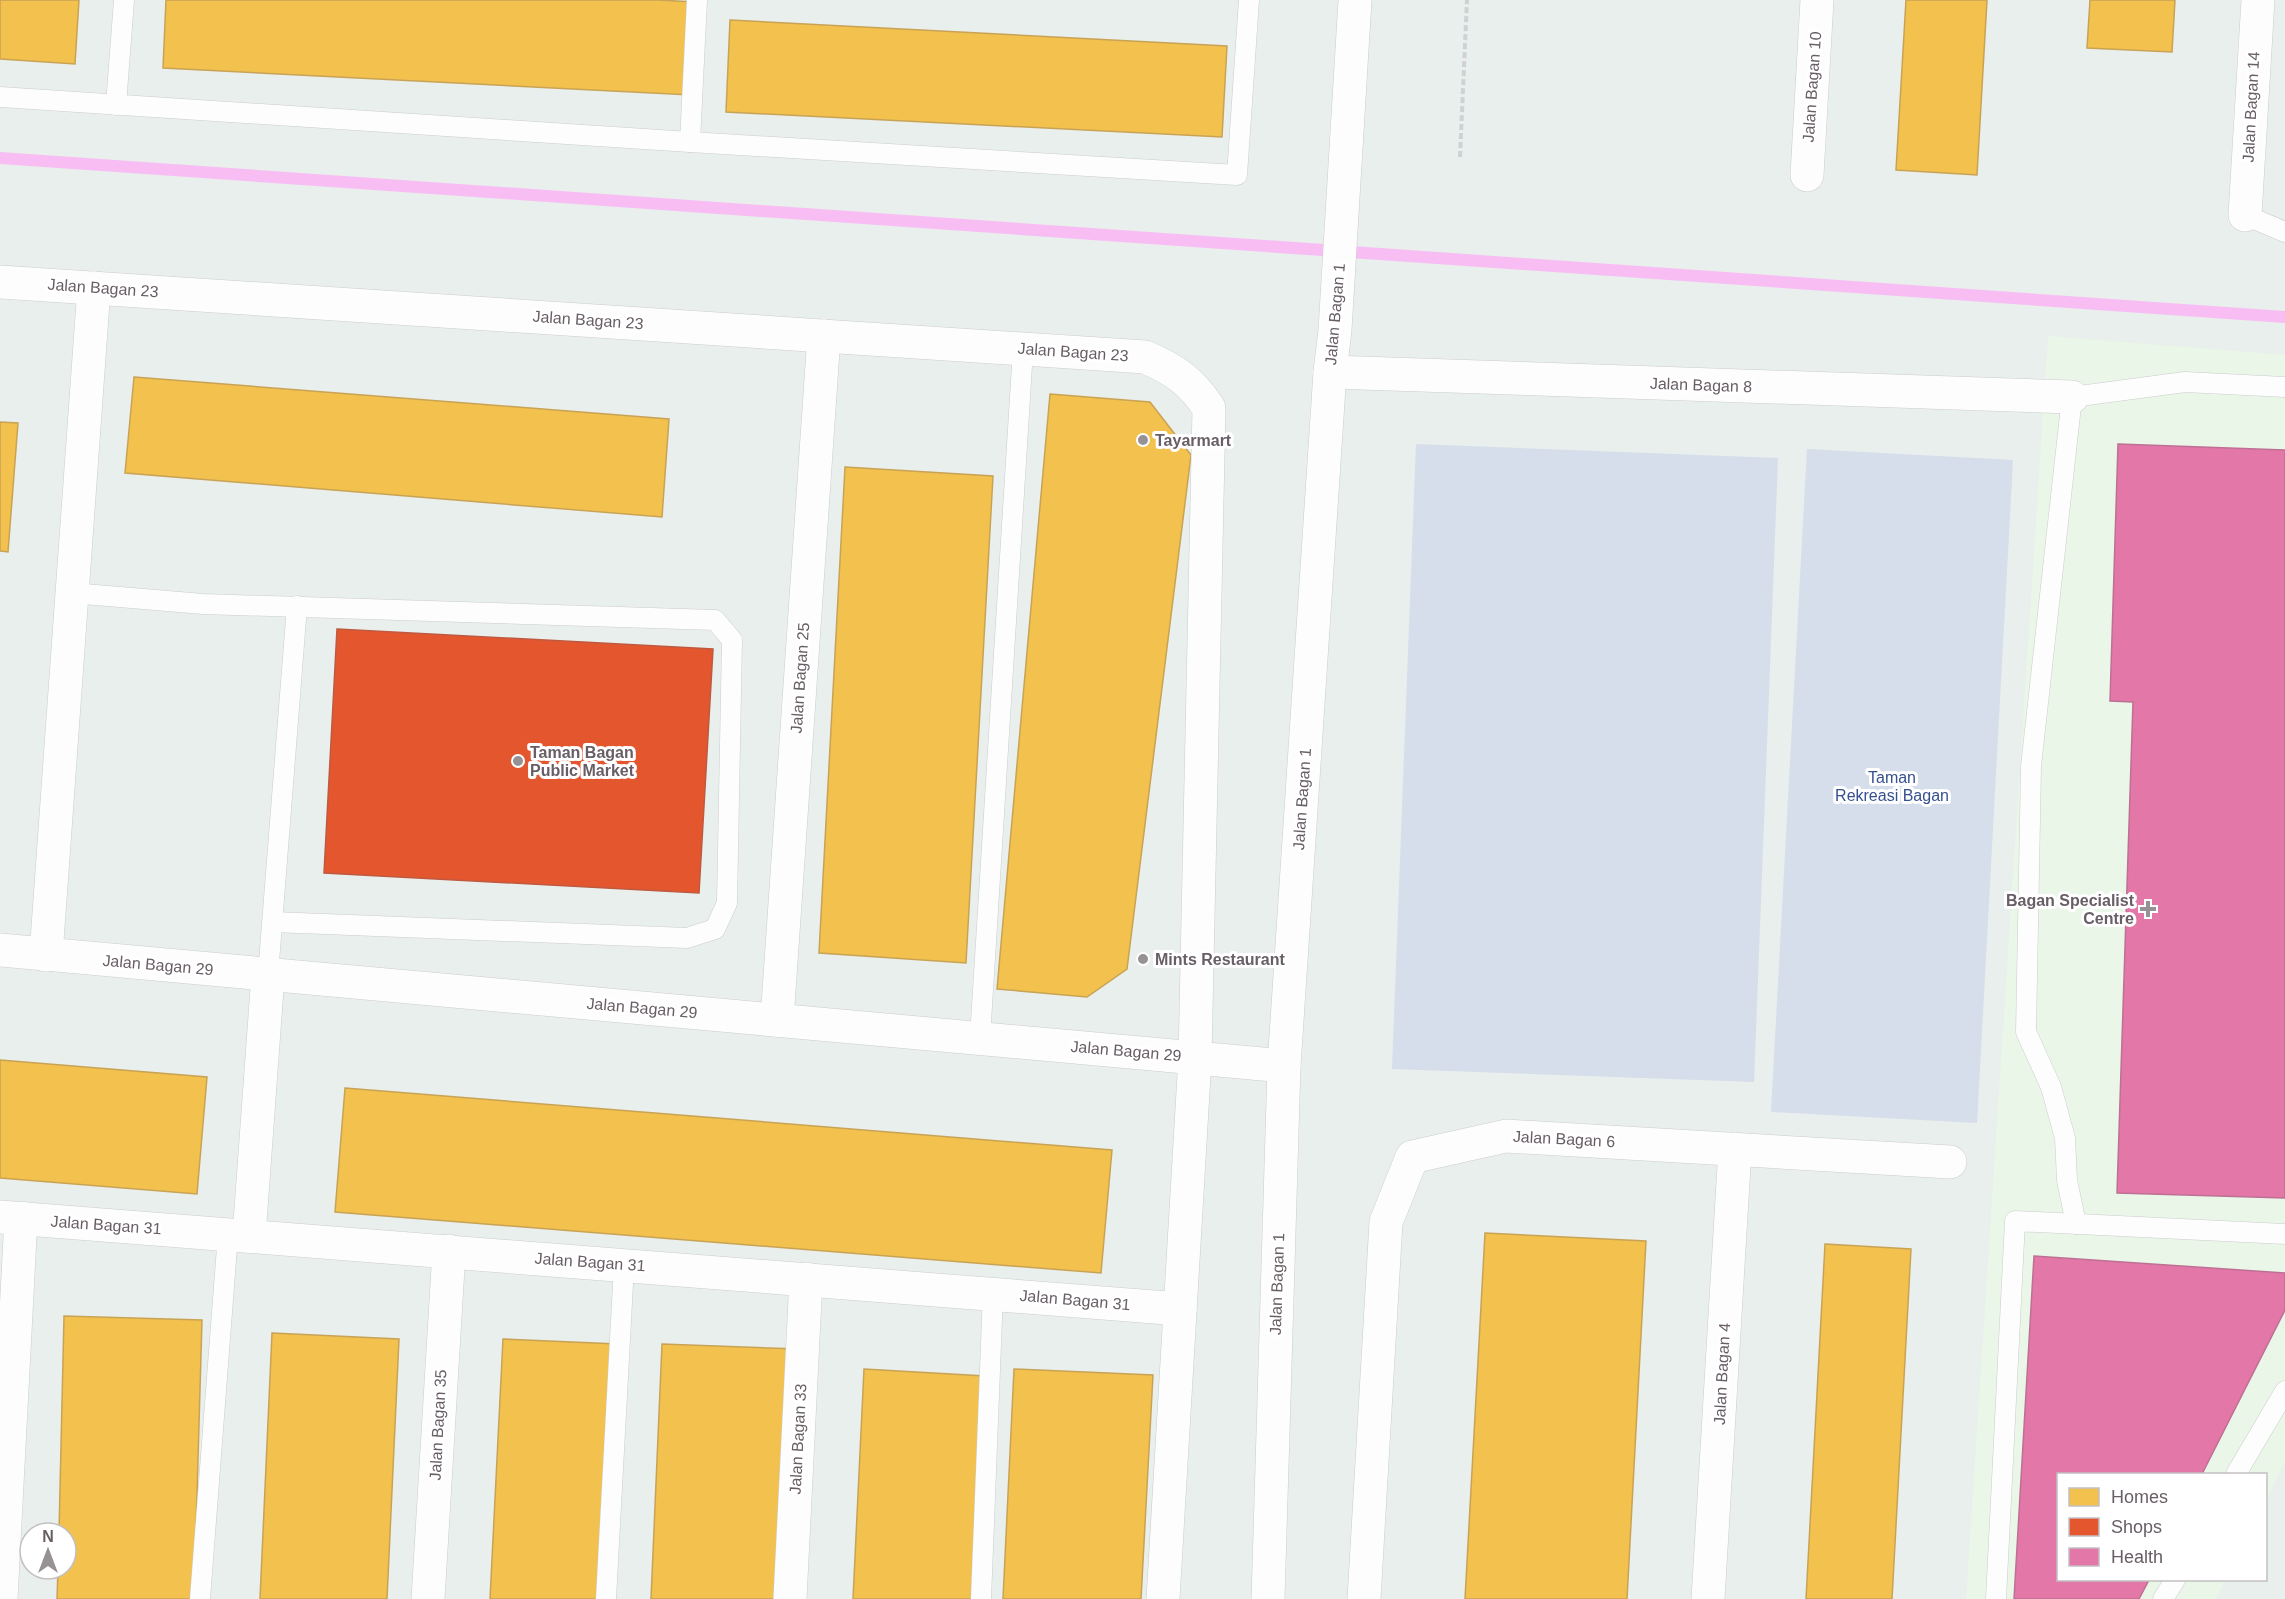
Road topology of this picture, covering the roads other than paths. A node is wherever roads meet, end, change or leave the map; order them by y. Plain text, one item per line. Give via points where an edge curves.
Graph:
1 (124, 0) edge
2 (698, 0) edge
3 (1249, 0) edge
4 (1355, 0) edge
5 (1817, 0) edge
6 (2258, 0) edge
7 (0, 97) edge
8 (116, 105) junction
9 (690, 142) junction
10 (1807, 175) dead end
11 (2245, 215) joint
12 (2285, 232) edge
13 (0, 282) edge
14 (94, 288) junction
15 (824, 336) junction
16 (1023, 349) junction
17 (1330, 372) junction
18 (2285, 387) edge
19 (2072, 397) junction
20 (72, 593) junction
21 (297, 606) junction
22 (273, 922) junction
23 (0, 950) edge
24 (46, 955) junction
25 (268, 975) junction
26 (777, 1020) junction
27 (980, 1038) junction
28 (1196, 1058) junction
29 (1284, 1066) junction
30 (1735, 1149) junction
31 (1950, 1162) dead end
32 (10, 1217) edge
33 (2076, 1224) junction
34 (2285, 1234) edge
35 (239, 1235) junction
36 (449, 1251) junction
37 (624, 1265) junction
38 (806, 1279) junction
39 (993, 1293) junction
40 (1180, 1309) junction
41 (2285, 1391) edge
42 (2237, 1473) edge
43 (2174, 1581) edge
44 (2, 1599) edge
45 (201, 1599) edge
46 (428, 1599) edge
47 (606, 1599) edge
48 (790, 1599) edge
49 (981, 1599) edge
50 (1163, 1599) edge
51 (1268, 1599) edge
52 (1364, 1599) edge
53 (1708, 1599) edge
54 (1996, 1599) edge
55 (2163, 1599) edge

1 - 8 lane
2 - 9 lane
3 - 9 lane via 1237,175
4 - 17 street, Jalan Bagan 1
5 - 10 street, Jalan Bagan 10
6 - 11 street, Jalan Bagan 14
7 - 8 lane
8 - 9 lane
11 - 12 lane
13 - 14 street, Jalan Bagan 23
14 - 15 street, Jalan Bagan 23
14 - 20 street
15 - 16 street, Jalan Bagan 23
15 - 26 street, Jalan Bagan 25
16 - 27 lane
16 - 28 street, Jalan Bagan 23 via 1145,357 1174,370 1209,408
17 - 19 street, Jalan Bagan 8
17 - 29 street, Jalan Bagan 1
18 - 19 lane via 2185,381
19 - 33 lane via 2031,766 2026,1032 2051,1087 2065,1138 2067,1180
20 - 21 lane via 203,604
20 - 24 street
21 - 22 lane
21 - 22 lane via 715,620 732,640 727,903 715,929 687,938
22 - 25 lane
23 - 24 street, Jalan Bagan 29
24 - 25 street, Jalan Bagan 29
25 - 26 street, Jalan Bagan 29
25 - 35 street
26 - 27 street, Jalan Bagan 29
27 - 28 street, Jalan Bagan 29
28 - 29 street, Jalan Bagan 29
28 - 40 street
29 - 51 street, Jalan Bagan 1
30 - 31 street, Jalan Bagan 6
30 - 52 street, Jalan Bagan 6 via 1506,1136 1412,1157 1386,1222
30 - 53 street, Jalan Bagan 4
32 - 35 street, Jalan Bagan 31
32 - 44 street
33 - 34 lane
33 - 54 lane via 2015,1221
35 - 36 street, Jalan Bagan 31
35 - 45 lane
36 - 37 street, Jalan Bagan 31
36 - 46 street, Jalan Bagan 35
37 - 38 street, Jalan Bagan 31
37 - 47 lane
38 - 39 street, Jalan Bagan 31
38 - 48 street, Jalan Bagan 33
39 - 40 street, Jalan Bagan 31
39 - 49 lane
40 - 50 street
41 - 42 lane
43 - 55 lane

